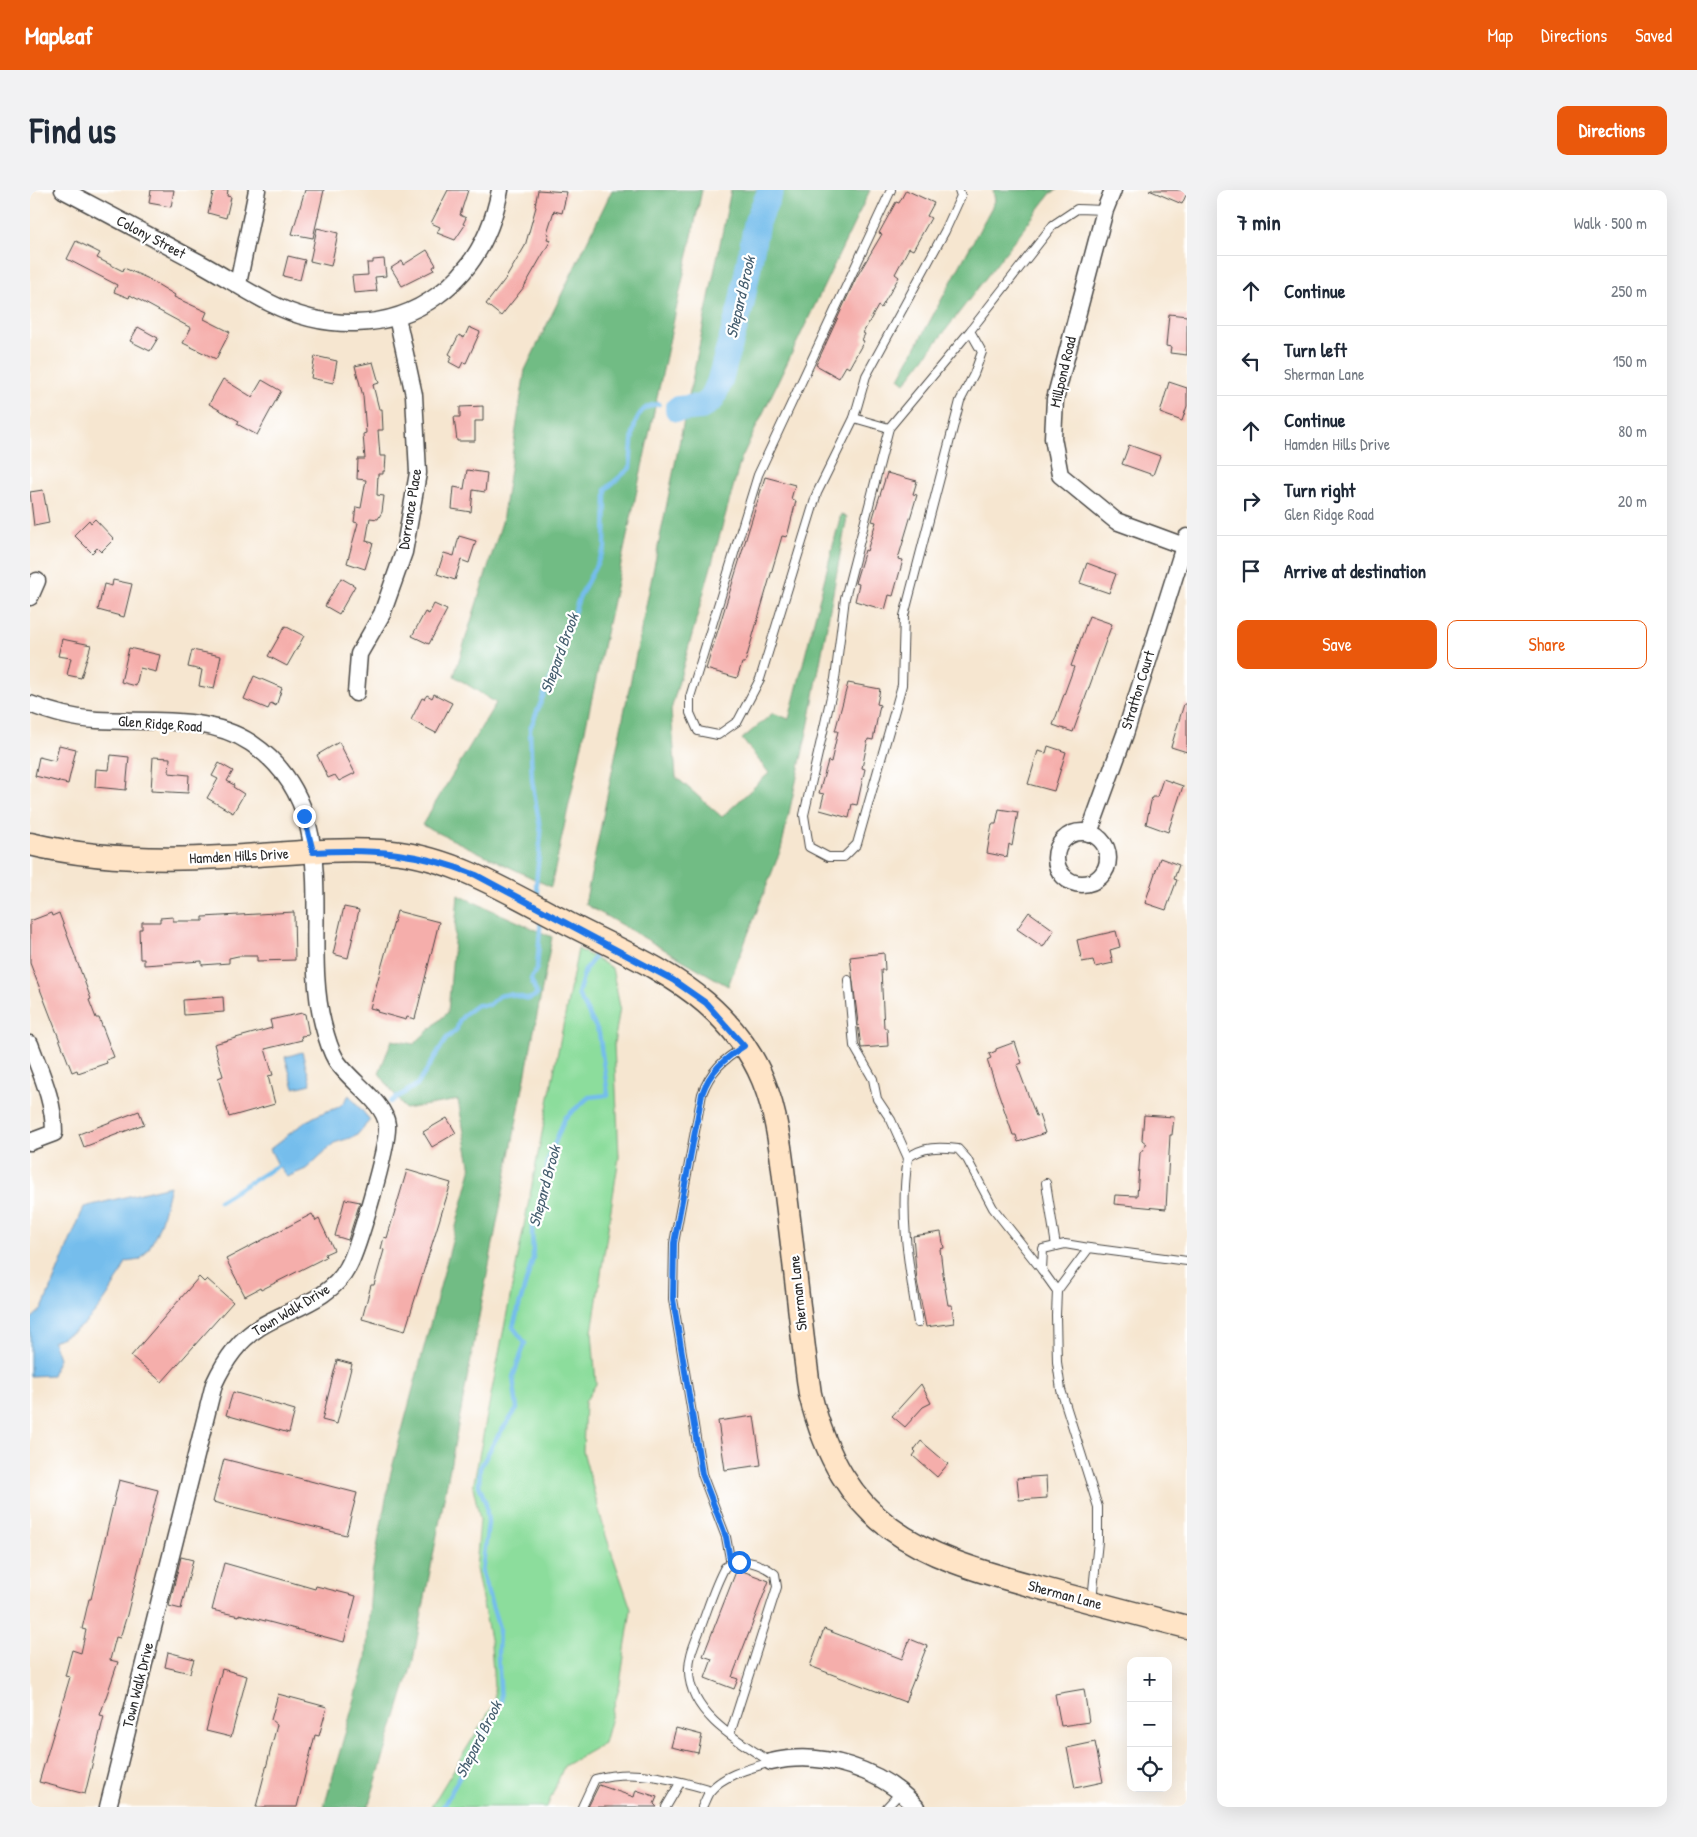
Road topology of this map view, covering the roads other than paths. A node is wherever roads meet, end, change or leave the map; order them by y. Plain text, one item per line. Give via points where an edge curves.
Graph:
1 (63, 190) edge
2 (257, 190) edge
3 (500, 190) edge
4 (891, 190) edge
5 (959, 190) edge
6 (1113, 190) edge
7 (1105, 210) junction
8 (238, 284) junction
9 (397, 317) junction
10 (970, 331) junction
11 (854, 418) junction
12 (889, 428) junction
13 (1185, 541) edge
14 (37, 581) dead end
15 (30, 597) edge
16 (356, 693) dead end
17 (30, 704) edge
18 (1089, 833) dead end
19 (31, 847) edge
20 (313, 852) junction
21 (476, 875) joint
22 (848, 980) dead end
23 (30, 1044) edge
24 (744, 1046) junction
25 (30, 1142) edge
26 (908, 1158) junction
27 (1046, 1183) dead end
28 (1056, 1246) junction
29 (1088, 1248) junction
30 (1187, 1261) edge
31 (1042, 1270) junction
32 (1057, 1291) junction
33 (918, 1323) dead end
34 (731, 1564) junction
35 (1091, 1602) junction
36 (1187, 1624) edge
37 (730, 1734) junction
38 (771, 1762) junction
39 (680, 1783) junction
40 (711, 1790) junction
41 (900, 1793) junction
42 (108, 1807) edge
43 (582, 1807) edge
44 (666, 1807) edge
45 (702, 1807) edge
46 (887, 1807) edge
47 (916, 1807) edge

1 - 8 street, Colony Street
2 - 8 street
3 - 9 street, Colony Street via 490,228 466,268 435,297
4 - 11 lane via 758,475 690,697 690,713 698,731 718,735 738,722 760,679 817,493
5 - 11 lane via 961,196 945,231 866,376
6 - 7 street, Millpond Road
7 - 10 lane via 1077,208 1053,225
7 - 13 street, Millpond Road via 1055,399 1052,438 1060,475 1116,520
8 - 9 street, Colony Street via 270,303 315,320 370,323
9 - 16 street, Dorrance Place via 414,394 418,472 404,552 382,614 359,654
10 - 12 lane
10 - 12 lane via 982,352 960,401 904,616 902,685 857,844 844,857 828,858 809,847 804,816 835,679 845,598
11 - 12 lane
13 - 18 street, Stratton Court via 1125,734
14 - 15 street
17 - 20 street, Glen Ridge Road via 94,720 187,723 238,736 272,761 289,781 304,816
19 - 20 street, Hamden Hills Drive via 126,858 221,858
20 - 21 street, Hamden Hills Drive via 360,850 405,853
20 - 42 street, Town Walk Drive via 317,986 322,1022 336,1060 384,1112 387,1123 385,1146 348,1267 327,1292 257,1328 232,1353 214,1384
21 - 24 street, Sherman Lane via 657,970 706,1003
22 - 26 lane via 854,1046 873,1079 877,1099 891,1120
23 - 25 street via 53,1105 54,1133
24 - 34 lane via 717,1066 702,1094 674,1243 673,1299 702,1474 726,1537
24 - 35 street, Sherman Lane via 756,1065 772,1105 810,1394 817,1420 840,1473 889,1528 936,1556
26 - 31 lane via 916,1151 940,1147 958,1150 967,1159 993,1208
26 - 33 lane via 905,1232
27 - 28 lane
28 - 29 lane via 1065,1244
28 - 31 lane via 1043,1249
29 - 30 lane
29 - 32 lane
31 - 32 lane
32 - 35 lane via 1057,1362 1061,1390 1098,1507
34 - 37 lane via 720,1576 690,1655 689,1672 692,1688 704,1709
34 - 37 lane via 752,1562 765,1567 777,1581
35 - 36 street, Sherman Lane
37 - 38 lane
38 - 40 lane via 738,1773
38 - 41 street via 803,1757 833,1761 865,1772
39 - 40 lane
39 - 43 lane via 656,1776 615,1773 594,1779
39 - 44 lane
40 - 45 lane
41 - 46 lane
41 - 47 street

